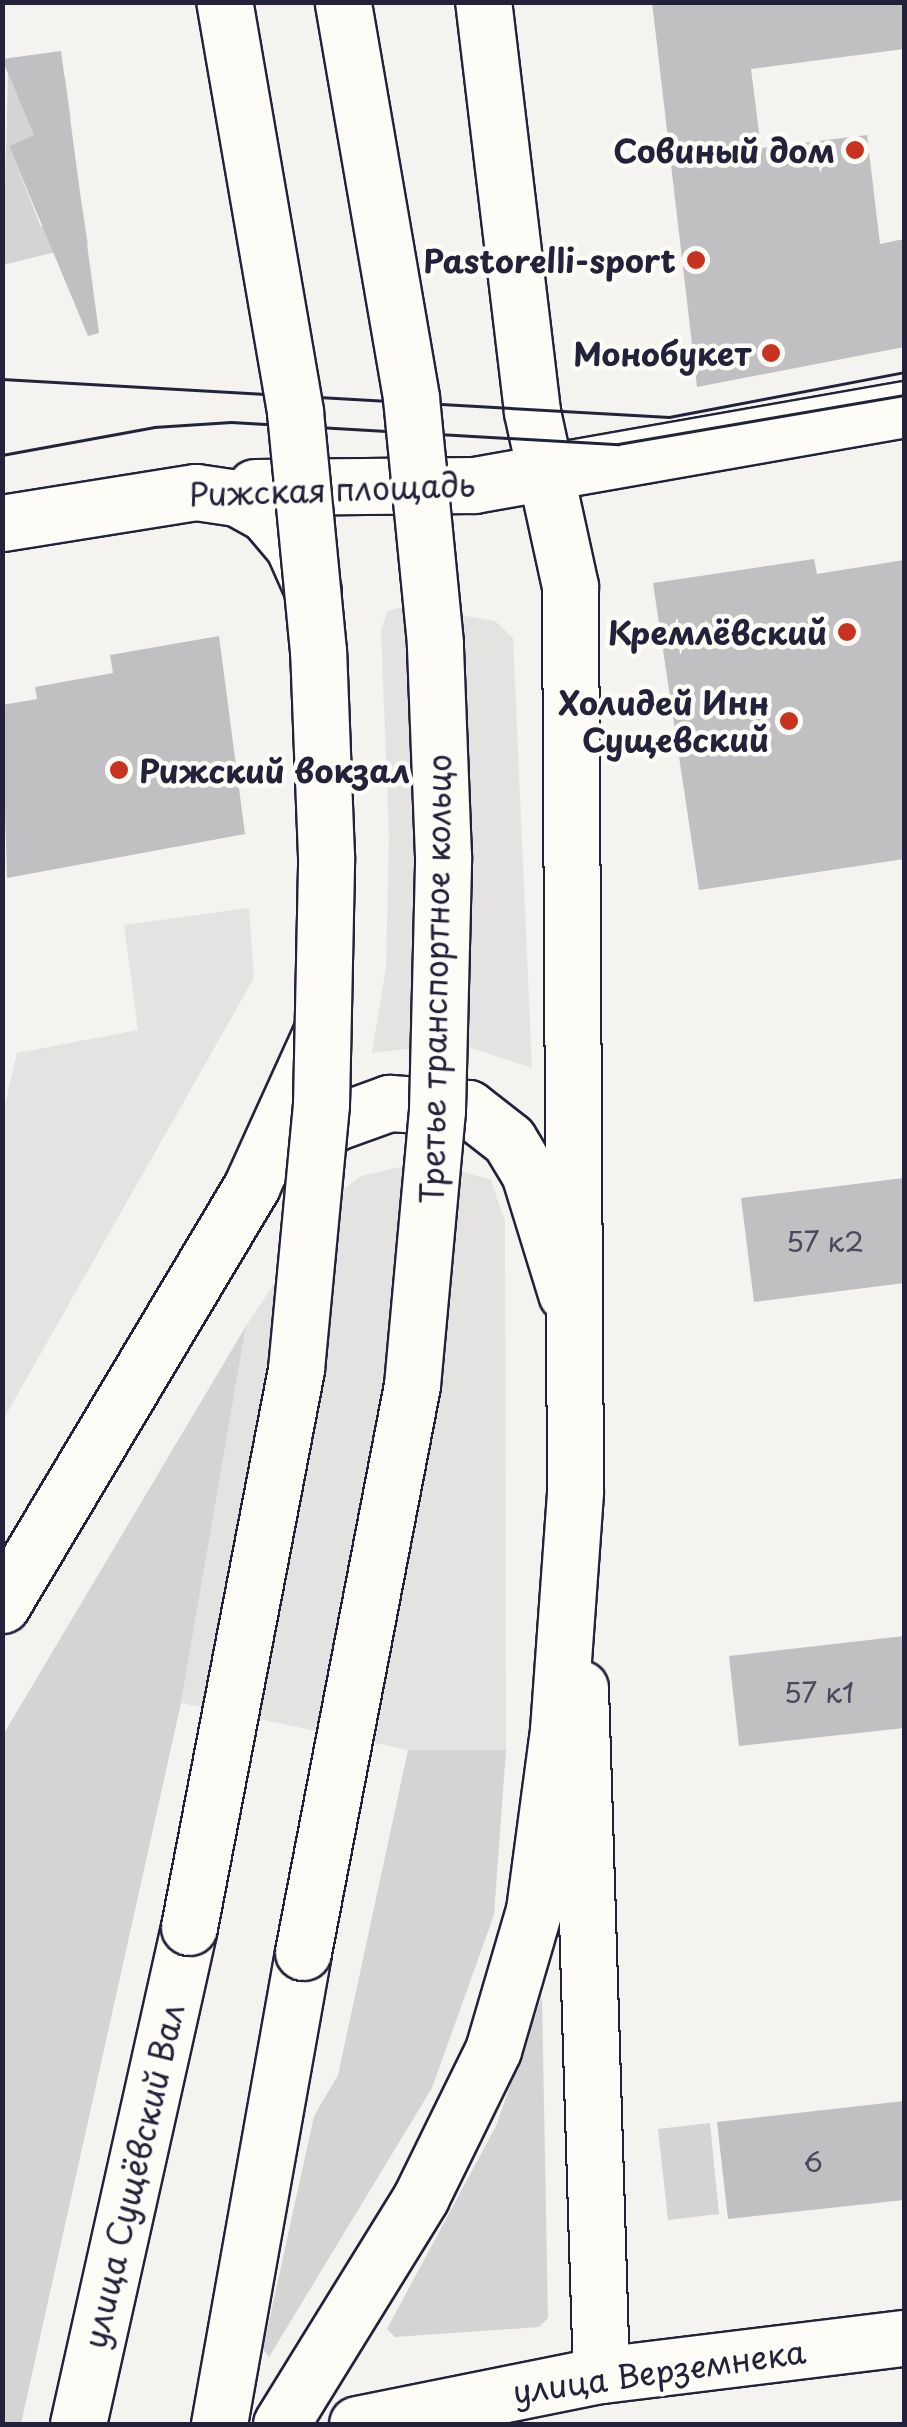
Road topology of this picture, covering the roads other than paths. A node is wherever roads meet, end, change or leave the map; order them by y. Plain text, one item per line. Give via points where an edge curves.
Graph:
1 (224, 2) edge
2 (343, 2) edge
3 (483, 2) edge
4 (904, 409) edge
5 (548, 473) junction
6 (196, 492) junction
7 (2, 523) edge
8 (252, 1186) junction
9 (574, 1330) junction
10 (575, 1491) junction
11 (2, 1605) edge
12 (904, 2338) edge
13 (602, 2375) junction
14 (78, 2424) edge
15 (219, 2424) edge
16 (282, 2424) edge
17 (357, 2424) edge

1 - 14 main road, улица Сущёвский Вал, bridge via 295,411 318,652 326,856 321,1104 298,1352 188,1927
2 - 15 main road, Третье транспортное кольцо, bridge via 411,397 435,643 443,856 437,1110 412,1386
3 - 5 main road via 532,411
4 - 5 main road, Рижская площадь
5 - 6 main road, Рижская площадь via 405,490
5 - 9 main road via 570,586
6 - 7 main road, Рижская площадь
6 - 8 main road via 266,514 293,546 321,620 326,1015 310,1068
8 - 9 main road via 312,1136 360,1111 414,1101 468,1108 509,1140 528,1173
8 - 11 main road
9 - 10 main road
10 - 13 main road
10 - 16 main road via 549,1821 516,1982 462,2122
12 - 13 main road, улица Верземнека
13 - 17 main road, улица Верземнека

